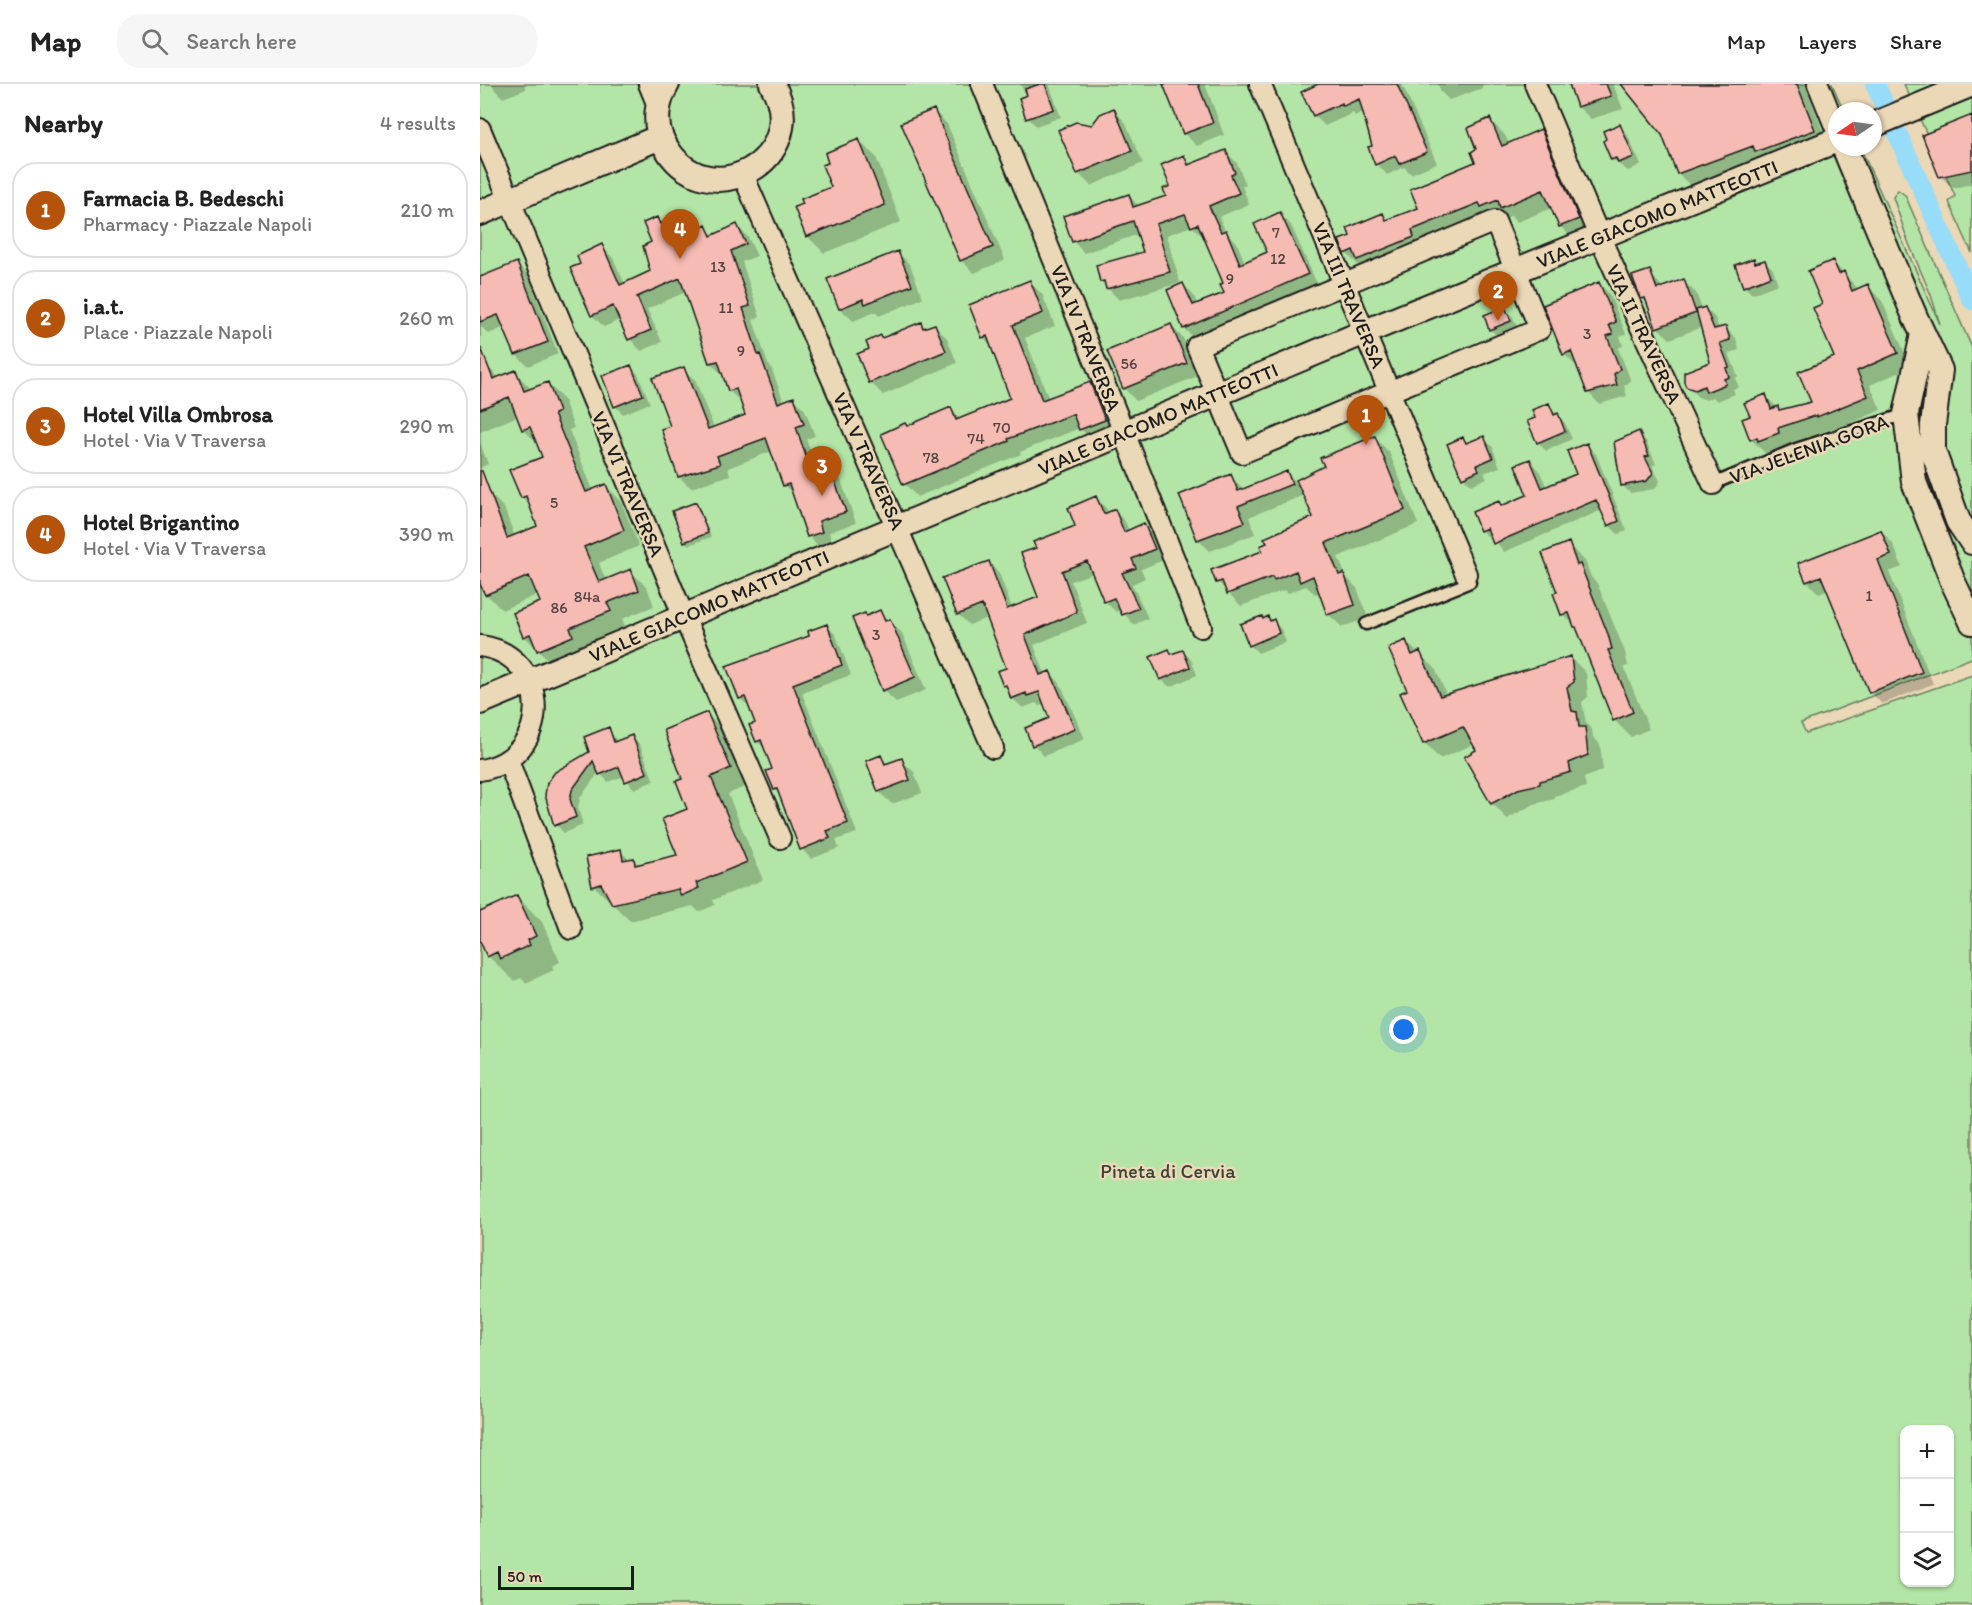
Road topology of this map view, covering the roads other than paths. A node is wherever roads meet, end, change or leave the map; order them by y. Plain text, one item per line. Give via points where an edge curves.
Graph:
1 (649, 84) edge
2 (667, 84) edge
3 (982, 84) edge
4 (1260, 84) edge
5 (1536, 84) edge
6 (1818, 84) edge
7 (1972, 84) edge
8 (779, 86) edge
9 (658, 106) junction
10 (1828, 109) edge
11 (1882, 121) edge
12 (480, 129) edge
13 (660, 137) junction
14 (1828, 144) edge
15 (1848, 156) edge
16 (743, 175) junction
17 (509, 200) junction
18 (480, 213) edge
19 (1600, 238) junction
20 (1516, 271) junction
21 (1344, 284) junction
22 (1365, 332) junction
23 (1923, 334) junction
24 (1390, 392) junction
25 (1218, 395) junction
26 (1906, 414) junction
27 (1125, 433) junction
28 (1713, 484) joint
29 (898, 527) junction
30 (1972, 542) edge
31 (1466, 574) joint
32 (684, 617) junction
33 (1972, 622) edge
34 (1366, 624) dead end
35 (1201, 627) dead end
36 (480, 646) edge
37 (530, 682) junction
38 (480, 702) edge
39 (993, 748) dead end
40 (508, 760) junction
41 (480, 770) edge
42 (780, 838) dead end
43 (571, 929) dead end

1 - 9 street
2 - 9 street
3 - 27 street, VIA IV TRAVERSA
4 - 21 street, VIA III TRAVERSA
5 - 19 street, VIA II TRAVERSA
6 - 10 street
7 - 11 street
8 - 16 street via 782,119 777,140 766,158
9 - 13 street
12 - 17 street, VIA VI TRAVERSA
13 - 16 street via 684,169 723,180
13 - 17 street
14 - 19 street, VIALE GIACOMO MATTEOTTI
15 - 23 street
16 - 29 street, VIA V TRAVERSA
17 - 18 street
17 - 32 street, VIA VI TRAVERSA
19 - 20 street, VIALE GIACOMO MATTEOTTI
19 - 28 street, VIA II TRAVERSA
20 - 21 street via 1495,221
20 - 22 street, VIALE GIACOMO MATTEOTTI
20 - 24 street via 1540,329
21 - 22 street, VIA III TRAVERSA
21 - 25 street via 1197,346
22 - 24 street, VIA III TRAVERSA
22 - 25 street, VIALE GIACOMO MATTEOTTI
23 - 26 street, VIA JELENIA GORA
23 - 30 street via 1940,370 1934,451 1958,521
24 - 25 street via 1242,453
24 - 31 street, VIA III TRAVERSA
25 - 27 street, VIALE GIACOMO MATTEOTTI
26 - 28 lane, VIA JELENIA GORA via 1796,449
26 - 33 street, VIA JELENIA GORA via 1914,482
27 - 29 street, VIALE GIACOMO MATTEOTTI
27 - 35 street, VIA IV TRAVERSA
29 - 32 street, VIALE GIACOMO MATTEOTTI
29 - 39 street, VIA V TRAVERSA
31 - 34 lane via 1470,582
32 - 37 street, VIALE GIACOMO MATTEOTTI
32 - 42 street, VIA VI TRAVERSA
36 - 37 street via 513,660
37 - 38 street, VIALE GIACOMO MATTEOTTI
37 - 40 street via 534,696 533,725 519,751
40 - 41 street
40 - 43 street

